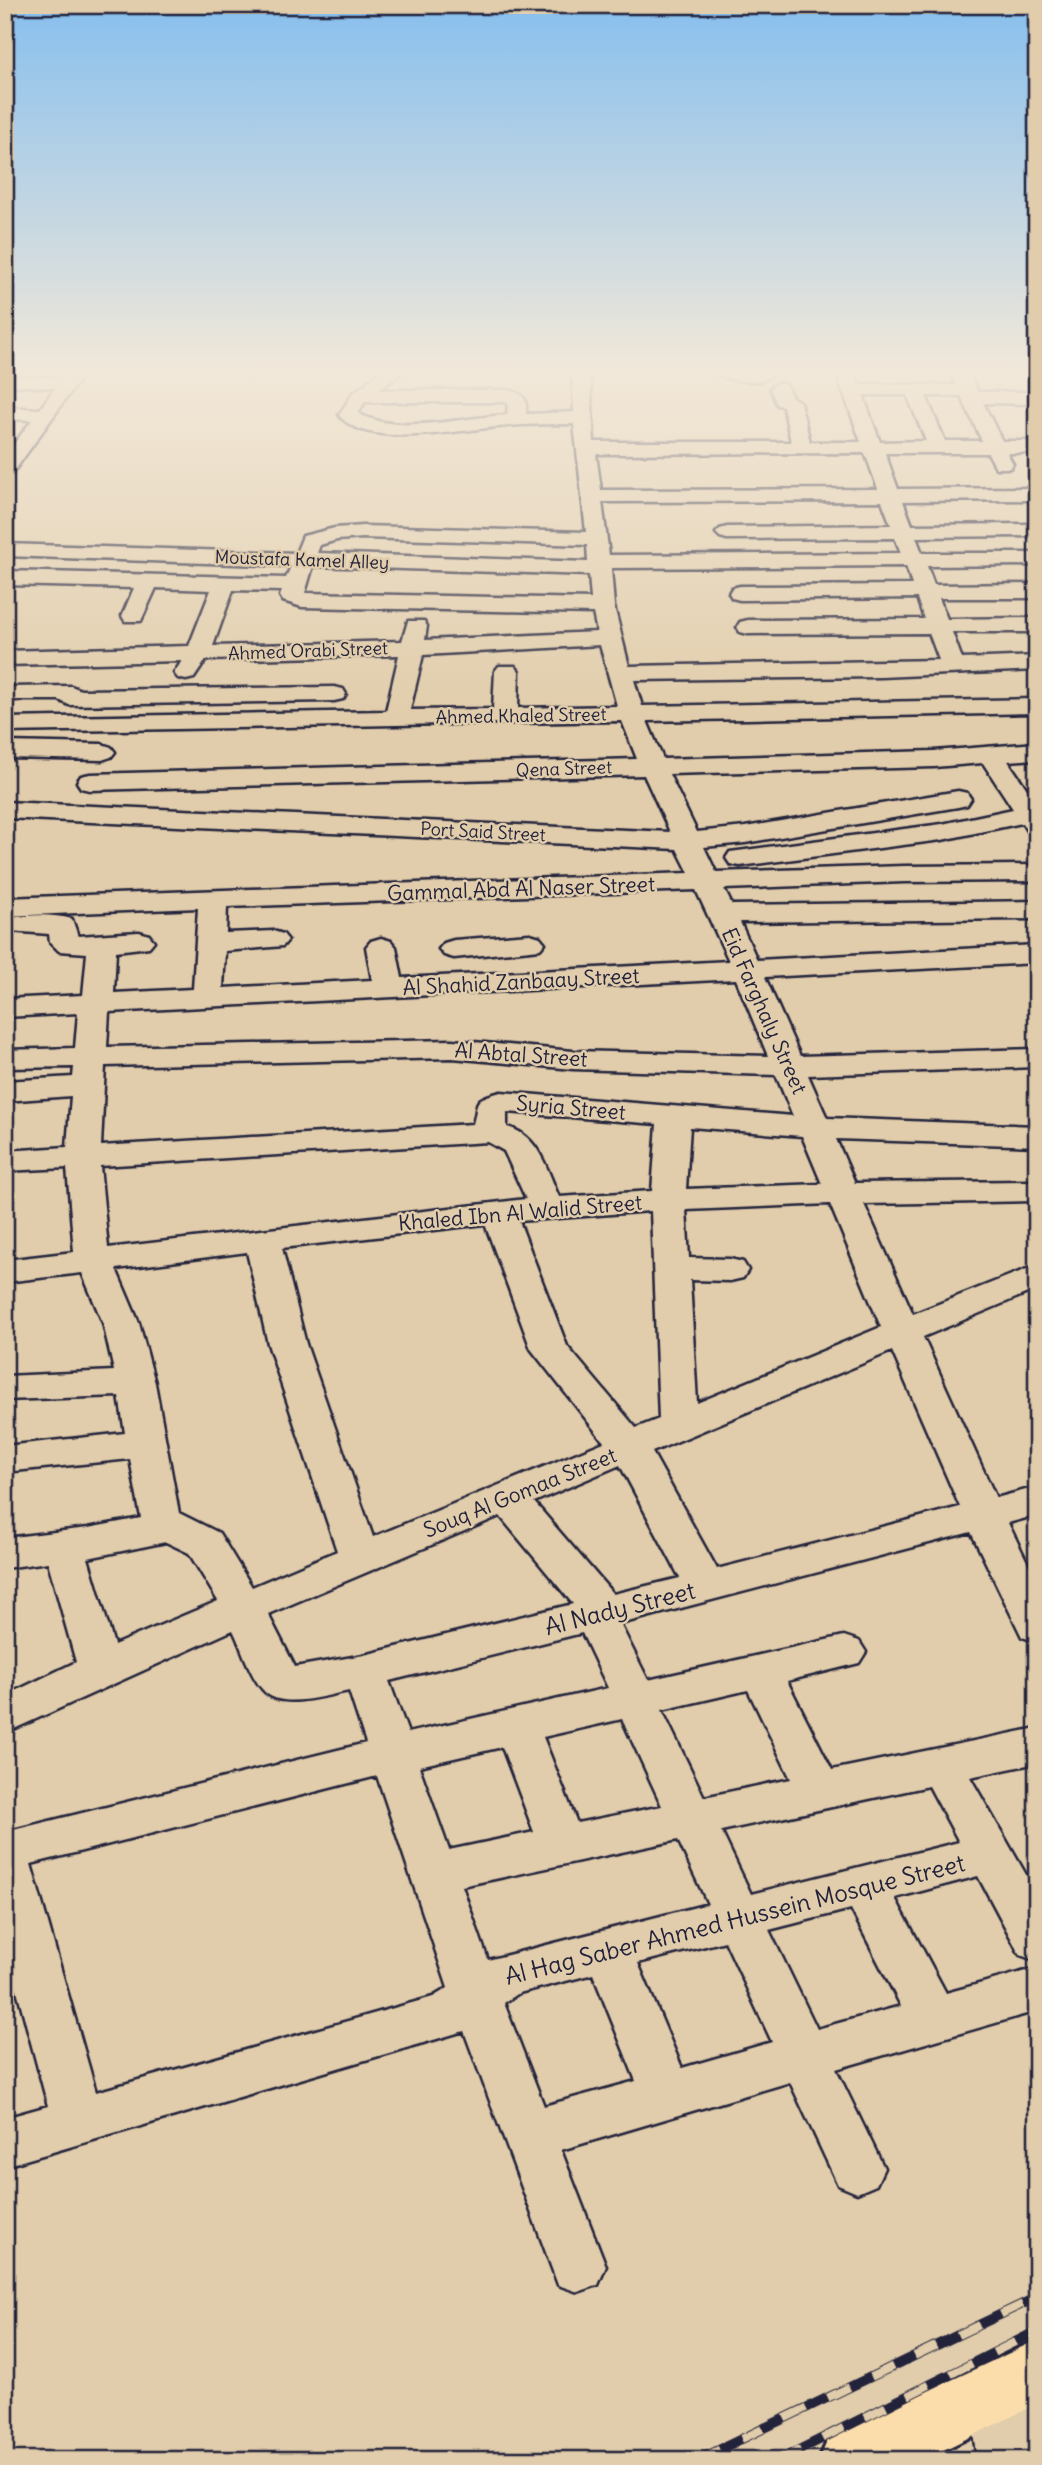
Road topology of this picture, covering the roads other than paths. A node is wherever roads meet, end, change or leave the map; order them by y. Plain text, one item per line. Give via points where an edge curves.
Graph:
1 (590, 487) edge
2 (718, 487) edge
3 (887, 487) edge
4 (1027, 494) edge
5 (890, 495) junction
6 (591, 496) junction
7 (720, 496) junction
8 (1037, 530) edge
9 (904, 531) junction
10 (727, 533) junction
11 (435, 534) junction
12 (45, 546) junction
13 (5, 550) edge
14 (599, 556) junction
15 (303, 559) junction
16 (1037, 559) edge
17 (914, 560) junction
18 (732, 561) junction
19 (12, 579) edge
20 (147, 582) junction
21 (225, 583) junction
22 (422, 584) junction
23 (295, 585) junction
24 (1037, 591) edge
25 (926, 592) junction
26 (740, 593) junction
27 (5, 598) edge
28 (603, 606) junction
29 (133, 616) dead end
30 (938, 625) junction
31 (1037, 625) edge
32 (854, 626) junction
33 (56, 634) dead end
34 (751, 638) junction
35 (413, 648) junction
36 (867, 648) junction
37 (115, 654) junction
38 (198, 654) junction
39 (614, 655) junction
40 (87, 657) junction
41 (5, 658) edge
42 (1037, 663) edge
43 (953, 666) junction
44 (881, 670) junction
45 (506, 671) dead end
46 (11, 694) dead end
47 (334, 694) dead end
48 (70, 695) junction
49 (172, 696) junction
50 (1037, 706) edge
51 (905, 709) junction
52 (632, 714) junction
53 (505, 716) junction
54 (396, 718) junction
55 (114, 723) junction
56 (155, 723) junction
57 (58, 724) junction
58 (5, 726) edge
59 (5, 750) edge
60 (1037, 751) edge
61 (102, 752) junction
62 (991, 755) junction
63 (934, 759) junction
64 (653, 767) junction
65 (1037, 778) edge
66 (1009, 781) junction
67 (90, 782) junction
68 (958, 799) junction
69 (5, 810) edge
70 (77, 813) junction
71 (1034, 817) edge
72 (987, 823) junction
73 (698, 863) junction
74 (1037, 873) edge
75 (213, 900) junction
76 (5, 907) edge
77 (1037, 910) edge
78 (722, 914) junction
79 (5, 926) edge
80 (273, 940) dead end
81 (139, 941) dead end
82 (210, 943) junction
83 (530, 943) dead end
84 (102, 944) junction
85 (381, 947) dead end
86 (1035, 957) edge
87 (747, 969) junction
88 (460, 986) junction
89 (389, 989) junction
90 (207, 999) junction
91 (96, 1004) junction
92 (5, 1008) edge
93 (1037, 1058) edge
94 (5, 1059) edge
95 (789, 1066) junction
96 (90, 1072) junction
97 (5, 1091) edge
98 (674, 1116) junction
99 (815, 1128) junction
100 (488, 1132) junction
101 (1037, 1136) edge
102 (83, 1158) junction
103 (5, 1161) edge
104 (1037, 1191) edge
105 (842, 1192) junction
106 (668, 1200) junction
107 (547, 1209) junction
108 (498, 1212) junction
109 (262, 1239) junction
110 (94, 1261) junction
111 (671, 1269) junction
112 (730, 1270) dead end
113 (5, 1271) edge
114 (1037, 1276) edge
115 (902, 1332) junction
116 (136, 1383) junction
117 (5, 1388) edge
118 (679, 1427) junction
119 (147, 1444) junction
120 (630, 1448) junction
121 (5, 1459) edge
122 (508, 1498) junction
123 (1037, 1501) edge
124 (983, 1514) junction
125 (168, 1527) junction
126 (64, 1546) junction
127 (5, 1553) edge
128 (360, 1558) junction
129 (706, 1587) junction
130 (244, 1607) junction
131 (600, 1614) junction
132 (1037, 1626) edge
133 (844, 1652) dead end
134 (100, 1670) junction
135 (364, 1671) junction
136 (760, 1671) junction
137 (636, 1699) junction
138 (5, 1716) edge
139 (516, 1726) junction
140 (1037, 1745) edge
141 (393, 1754) junction
142 (941, 1766) junction
143 (820, 1791) junction
144 (692, 1819) junction
145 (563, 1846) junction
146 (5, 1853) edge
147 (990, 1854) junction
148 (433, 1874) junction
149 (864, 1886) junction
150 (739, 1918) junction
151 (1037, 1940) edge
152 (608, 1950) junction
153 (1037, 1989) edge
154 (476, 1996) junction
155 (933, 2018) junction
156 (804, 2055) junction
157 (667, 2094) junction
158 (78, 2121) junction
159 (528, 2135) junction
160 (5, 2142) edge
161 (857, 2168) dead end
162 (578, 2266) dead end
163 (1016, 2381) edge
164 (852, 2460) edge
165 (1007, 2460) edge

1 - 6 street, Eid Farghaly Street
2 - 7 street
3 - 5 street
4 - 5 street
4 - 8 street
5 - 7 street
5 - 9 street
6 - 7 street
6 - 14 street, Eid Farghaly Street
7 - 10 street
8 - 9 street
9 - 10 street
9 - 17 street
10 - 18 street
11 - 14 street
11 - 15 street via 335,534 312,541
11 - 22 street
12 - 13 street, Moustafa Kamel Alley
12 - 15 street, Moustafa Kamel Alley
12 - 19 street
14 - 18 street
14 - 22 street via 491,566 487,586
14 - 28 street, Eid Farghaly Street
15 - 22 street, Moustafa Kamel Alley
15 - 23 street
16 - 17 street
17 - 18 street
17 - 25 street
18 - 26 street
19 - 20 street
19 - 27 street
20 - 21 street
20 - 29 street
21 - 23 street
21 - 38 street
22 - 23 street via 297,600 291,596
22 - 28 street
22 - 35 street
24 - 25 street
25 - 26 street
25 - 30 street
26 - 34 street
28 - 39 street, Eid Farghaly Street
30 - 31 street
30 - 32 street
30 - 43 street
32 - 34 street
32 - 36 street
33 - 37 street via 123,635
34 - 36 street
34 - 39 street
35 - 38 street, Ahmed Orabi Street
35 - 39 street, Ahmed Orabi Street
35 - 54 street
36 - 44 street
37 - 38 street, Ahmed Orabi Street
37 - 40 street, Ahmed Orabi Street
38 - 49 street
39 - 44 street
39 - 52 street, Eid Farghaly Street
40 - 41 street, Ahmed Orabi Street
40 - 48 street
42 - 43 street
43 - 44 street
44 - 51 street
45 - 53 street
46 - 48 street
47 - 49 street
48 - 49 street
48 - 57 street
49 - 56 street
50 - 51 street, Ahmed Khaled Street
51 - 52 street, Ahmed Khaled Street
51 - 63 street
52 - 53 street, Ahmed Khaled Street
52 - 64 street, Eid Farghaly Street
53 - 54 street, Ahmed Khaled Street
54 - 56 street, Ahmed Khaled Street
55 - 56 street, Ahmed Khaled Street
55 - 57 street, Ahmed Khaled Street
55 - 61 street
57 - 58 street, Ahmed Khaled Street
59 - 61 street
60 - 62 street, Qena Street
61 - 67 street
62 - 63 street, Qena Street
62 - 66 street
63 - 64 street, Qena Street
63 - 68 street via 935,768
64 - 67 street, Qena Street
64 - 73 street, Eid Farghaly Street
65 - 66 street
66 - 71 street
67 - 70 street
68 - 72 street
68 - 73 street, Port Said Street via 745,835
69 - 70 street, Port Said Street
70 - 73 street, Port Said Street via 462,818
71 - 72 street
72 - 73 street
73 - 74 street, Gammal Abd Al Naser Street via 904,874
73 - 75 street, Gammal Abd Al Naser Street
73 - 78 street, Eid Farghaly Street
75 - 76 street, Gammal Abd Al Naser Street via 156,889
75 - 82 street
77 - 78 street
78 - 87 street, Eid Farghaly Street
79 - 84 street via 58,923 64,926 66,944
80 - 82 street
81 - 84 street
82 - 90 street
83 - 88 street via 453,943
84 - 91 street
85 - 89 street
86 - 87 street, Al Shahid Zanbaay Street
87 - 88 street, Al Shahid Zanbaay Street
87 - 95 street, Eid Farghaly Street
88 - 89 street, Al Shahid Zanbaay Street
89 - 90 street, Al Shahid Zanbaay Street
90 - 91 street, Al Shahid Zanbaay Street
91 - 92 street, Al Shahid Zanbaay Street
91 - 96 street
93 - 95 street, Al Abtal Street
94 - 96 street, Al Abtal Street
95 - 96 street, Al Abtal Street via 573,1060 452,1049
95 - 99 street, Eid Farghaly Street
96 - 97 street
96 - 102 street
98 - 99 street, Syria Street
98 - 100 street, Syria Street via 497,1102 491,1106
98 - 106 street
99 - 101 street, Syria Street
99 - 105 street, Eid Farghaly Street
100 - 102 street
100 - 107 street via 508,1137 519,1146
102 - 103 street
102 - 110 street
104 - 105 street, Khaled Ibn Al Walid Street
105 - 106 street, Khaled Ibn Al Walid Street
105 - 115 street, Eid Farghaly Street
106 - 107 street, Khaled Ibn Al Walid Street
106 - 111 street
107 - 108 street, Khaled Ibn Al Walid Street
108 - 109 street, Khaled Ibn Al Walid Street
108 - 120 street via 550,1349
109 - 110 street, Khaled Ibn Al Walid Street
109 - 128 street via 287,1344
110 - 113 street, Khaled Ibn Al Walid Street
110 - 116 street via 116,1308
111 - 112 street
111 - 118 street
114 - 115 street, Souq Al Gomaa Street
115 - 118 street, Souq Al Gomaa Street
115 - 124 street, Eid Farghaly Street
116 - 117 street
116 - 119 street
118 - 120 street, Souq Al Gomaa Street
119 - 121 street
119 - 125 street via 159,1514
120 - 122 street, Souq Al Gomaa Street
120 - 129 street
122 - 128 street, Souq Al Gomaa Street
122 - 131 street
123 - 124 street, Al Nady Street
124 - 129 street, Al Nady Street
124 - 132 street, Eid Farghaly Street
125 - 126 street
125 - 130 street via 204,1543
126 - 127 street
126 - 134 street
128 - 130 street, Souq Al Gomaa Street
129 - 131 street, Al Nady Street
130 - 134 street, Souq Al Gomaa Street
130 - 135 street, Al Nady Street via 283,1682 298,1685
131 - 135 street, Al Nady Street
131 - 137 street
133 - 136 street
134 - 138 street, Souq Al Gomaa Street
135 - 141 street
136 - 137 street
136 - 143 street
137 - 139 street
137 - 144 street
139 - 141 street
139 - 145 street
140 - 142 street
141 - 146 street
141 - 148 street
142 - 143 street
142 - 147 street
143 - 144 street
144 - 145 street
144 - 150 street
145 - 148 street
146 - 158 street
147 - 149 street, Al Hag Saber Ahmed Hussein Mosque Street
147 - 151 street
148 - 154 street
149 - 150 street, Al Hag Saber Ahmed Hussein Mosque Street
149 - 155 street
150 - 152 street, Al Hag Saber Ahmed Hussein Mosque Street
150 - 156 street
152 - 154 street, Al Hag Saber Ahmed Hussein Mosque Street via 507,1975
152 - 157 street
153 - 155 street
154 - 158 street, Al Hag Saber Ahmed Hussein Mosque Street via 445,2016
154 - 159 street
155 - 156 street
156 - 157 street
156 - 161 street
157 - 159 street
158 - 160 street, Al Hag Saber Ahmed Hussein Mosque Street
159 - 162 street
163 - 164 main road
163 - 165 street

